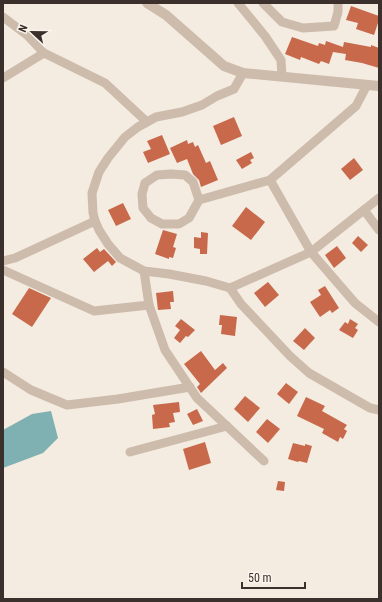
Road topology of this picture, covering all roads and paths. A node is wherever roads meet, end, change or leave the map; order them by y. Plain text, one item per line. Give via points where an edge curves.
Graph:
1 (147, 3) edge
2 (238, 3) edge
3 (263, 3) edge
4 (338, 3) edge
5 (3, 17) edge
6 (44, 54) junction
7 (243, 73) junction
8 (282, 76) junction
9 (3, 78) edge
10 (368, 85) junction
11 (379, 86) edge
12 (147, 122) junction
13 (270, 180) junction
14 (379, 198) edge
15 (200, 200) junction
16 (364, 210) junction
17 (95, 221) junction
18 (379, 230) edge
19 (311, 252) junction
20 (15, 258) junction
21 (3, 261) edge
22 (144, 271) junction
23 (4, 272) edge
24 (230, 288) junction
25 (149, 305) junction
26 (379, 322) edge
27 (3, 372) edge
28 (190, 387) junction
29 (379, 410) edge
30 (227, 426) junction
31 (130, 452) dead end
32 (264, 461) dead end

1 - 7 street via 166,15 224,66
2 - 8 street via 281,60
3 - 4 street via 282,22 303,28 334,26
5 - 6 street via 28,34
6 - 9 street
6 - 12 street via 105,83
7 - 8 street
7 - 12 street via 234,89 202,105 156,117
8 - 10 street
10 - 11 street
10 - 13 street via 356,106
12 - 17 street via 125,136 99,172 92,194
13 - 15 street
13 - 19 street
14 - 16 street
15 - 15 street via 193,182 185,174 157,175 146,183 142,194 143,208 151,218 162,224 179,224 189,218
16 - 18 street
16 - 19 street
17 - 20 street
17 - 22 street via 108,244 120,258
19 - 24 street
19 - 26 street via 355,303
20 - 21 street
20 - 23 street
22 - 24 street via 206,281
22 - 25 street
23 - 25 street via 94,311
24 - 29 street via 241,304 309,373 370,408
25 - 28 street via 165,350
27 - 28 street via 31,390 67,405
28 - 30 street via 197,398
30 - 31 street
30 - 32 street

